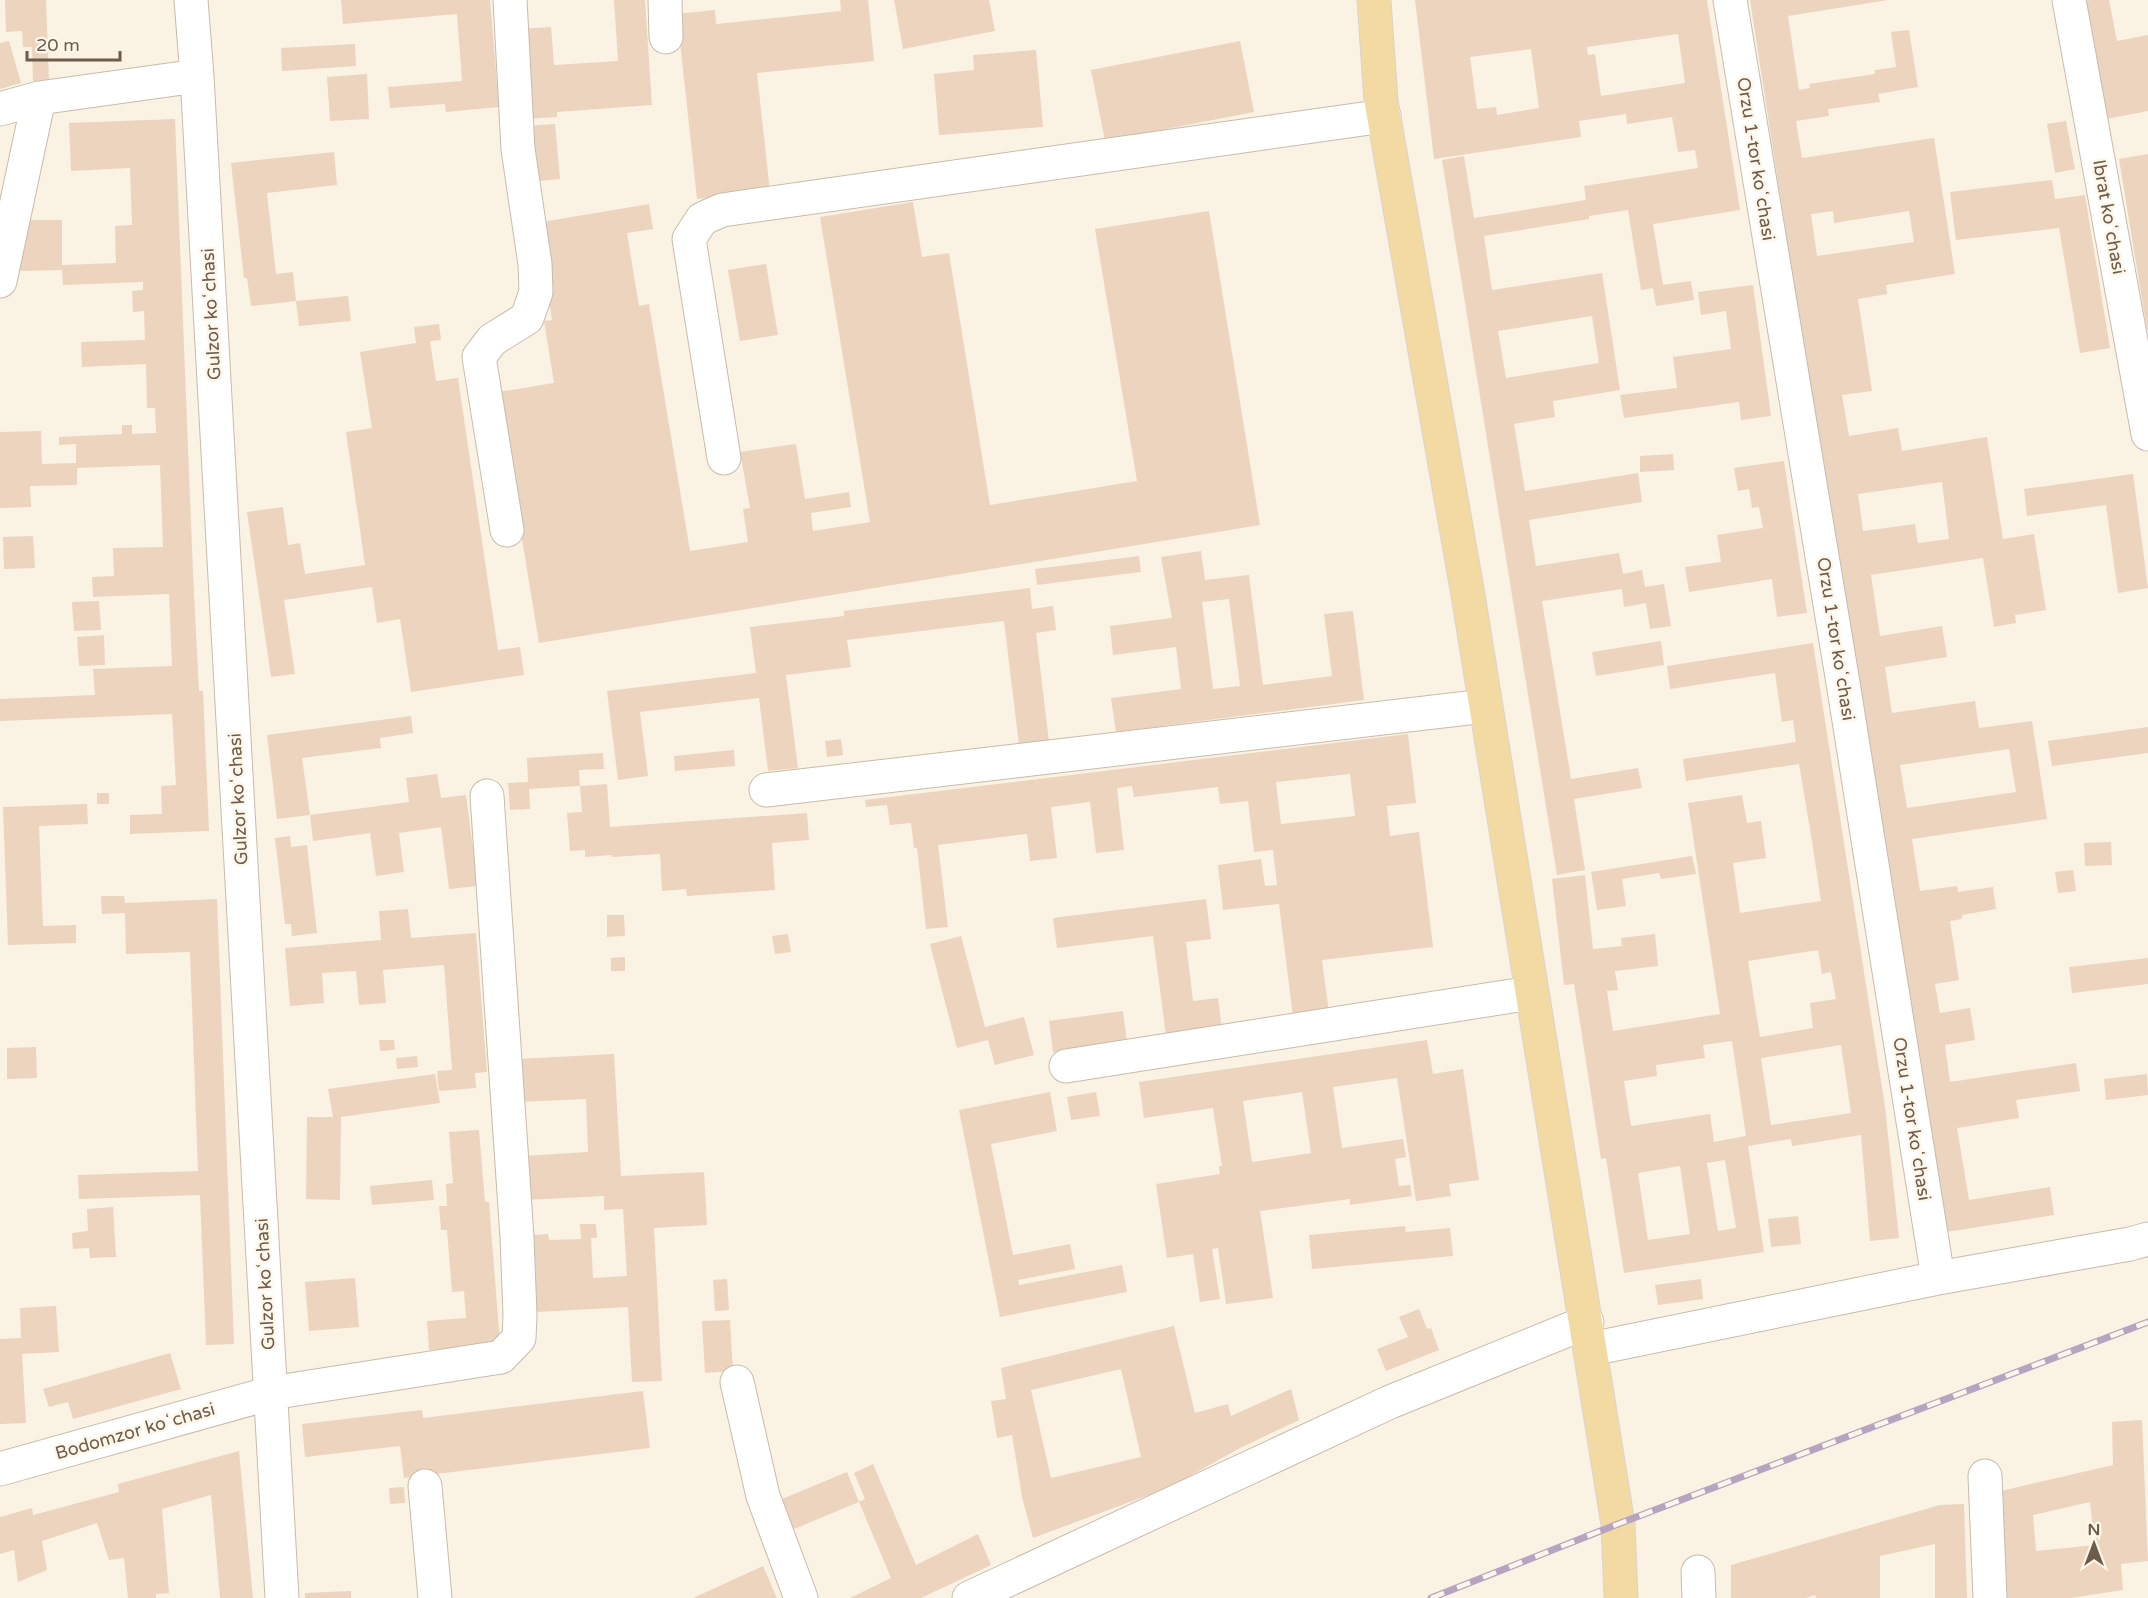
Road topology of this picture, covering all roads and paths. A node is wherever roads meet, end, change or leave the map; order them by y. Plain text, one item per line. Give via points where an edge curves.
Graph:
1 (191, 0) edge
2 (510, 0) edge
3 (665, 0) edge
4 (1374, 0) edge
5 (1730, 0) edge
6 (2069, 0) edge
7 (666, 37) dead end
8 (197, 75) junction
9 (39, 98) junction
10 (0, 109) edge
11 (1384, 116) junction
12 (0, 281) edge
13 (2148, 434) edge
14 (724, 458) dead end
15 (507, 530) dead end
16 (1485, 706) junction
17 (766, 790) dead end
18 (487, 796) dead end
19 (1531, 993) junction
20 (1066, 1066) dead end
21 (2148, 1239) edge
22 (1938, 1278) junction
23 (1588, 1335) junction
24 (737, 1382) dead end
25 (271, 1393) junction
26 (0, 1469) edge
27 (1985, 1476) dead end
28 (425, 1486) dead end
29 (282, 1598) edge
30 (435, 1598) edge
31 (801, 1598) edge
32 (969, 1598) edge
33 (1621, 1598) edge
34 (1990, 1598) edge

1 - 8 street, Gulzor koʻchasi
2 - 15 street via 518,148 536,264 536,292 526,318 492,340 479,357
3 - 7 street
4 - 11 main road
5 - 22 street, Orzu 1-tor koʻchasi
6 - 13 street, Ibrat koʻchasi
8 - 9 street
8 - 25 street, Gulzor koʻchasi
9 - 10 street
9 - 12 street
11 - 14 street via 722,210 702,219 689,239
11 - 16 main road
16 - 17 street
16 - 19 main road
18 - 25 street, Bodomzor koʻchasi via 517,1237 519,1338 501,1357
19 - 20 street
19 - 23 main road
21 - 22 street
22 - 23 street
23 - 32 street via 1390,1402
23 - 33 main road via 1618,1524
24 - 31 street via 763,1496
25 - 26 street, Bodomzor koʻchasi
25 - 29 street, Gulzor koʻchasi
27 - 34 street
28 - 30 street

